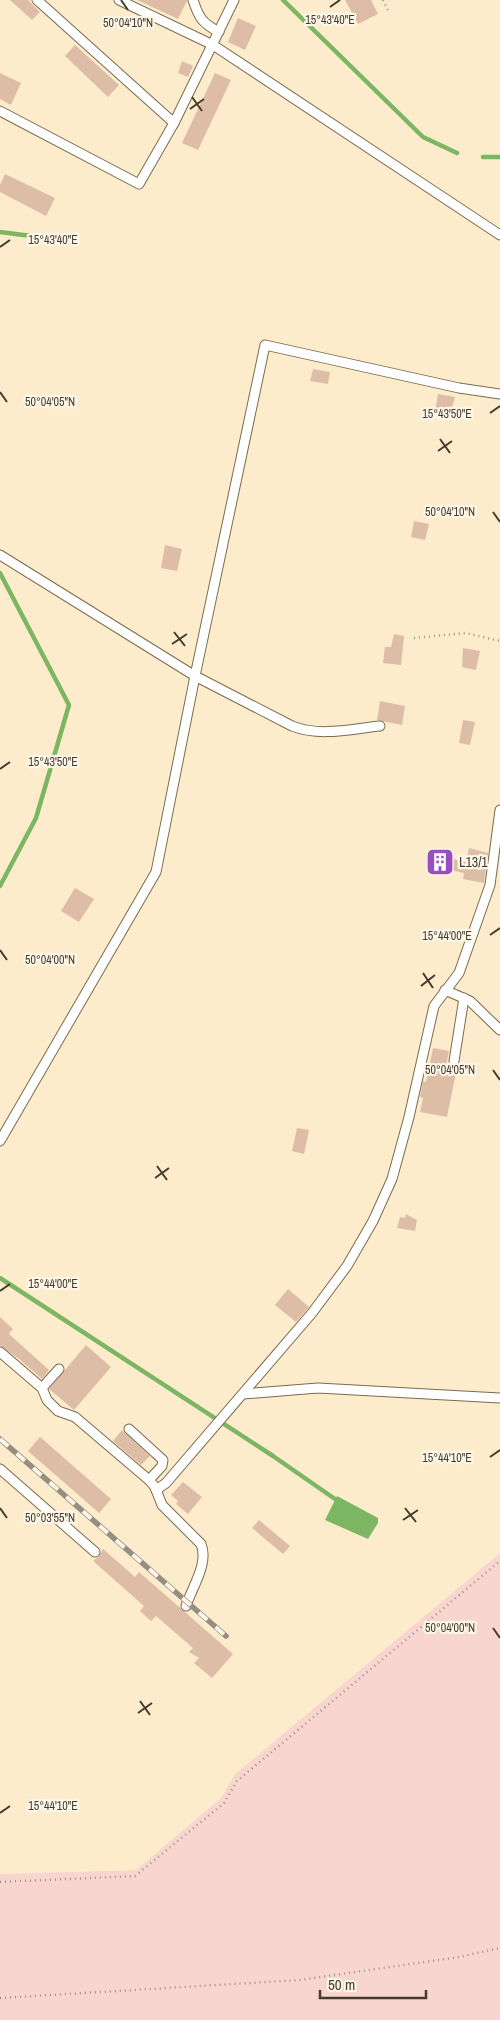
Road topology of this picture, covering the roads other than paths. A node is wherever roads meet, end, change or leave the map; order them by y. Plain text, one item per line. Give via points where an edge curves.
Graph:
1 (37, 0) edge
2 (119, 0) edge
3 (193, 0) edge
4 (234, 0) edge
5 (219, 32) junction
6 (213, 45) junction
7 (0, 111) edge
8 (174, 123) junction
9 (500, 235) edge
10 (500, 394) edge
11 (0, 555) edge
12 (195, 676) junction
13 (380, 726) dead end
14 (500, 810) edge
15 (445, 990) junction
16 (464, 998) junction
17 (500, 1030) edge
18 (454, 1061) dead end
19 (0, 1140) edge
20 (0, 1352) edge
21 (59, 1368) dead end
22 (42, 1388) junction
23 (243, 1394) junction
24 (500, 1398) edge
25 (129, 1429) dead end
26 (0, 1469) edge
27 (149, 1480) junction
28 (156, 1490) junction
29 (95, 1552) dead end
30 (186, 1606) dead end

1 - 8 lane
2 - 6 lane
3 - 5 lane via 205,24
4 - 5 lane
5 - 6 lane
6 - 8 lane
6 - 9 lane
7 - 8 lane via 138,184
10 - 12 lane via 265,345
11 - 12 lane
12 - 13 lane via 304,731
12 - 19 lane via 156,872
14 - 15 lane via 490,885 459,974
15 - 16 lane
15 - 23 lane via 434,1006 402,1144 392,1179 373,1221 347,1266 312,1313
16 - 17 lane
16 - 18 lane
20 - 22 lane
21 - 22 lane
22 - 27 lane via 47,1400 58,1411 75,1417
23 - 24 lane via 318,1388
23 - 28 lane via 166,1483
25 - 27 lane via 163,1460 162,1466
26 - 29 lane
27 - 28 lane
28 - 30 lane via 162,1505 196,1538 203,1550 202,1564

